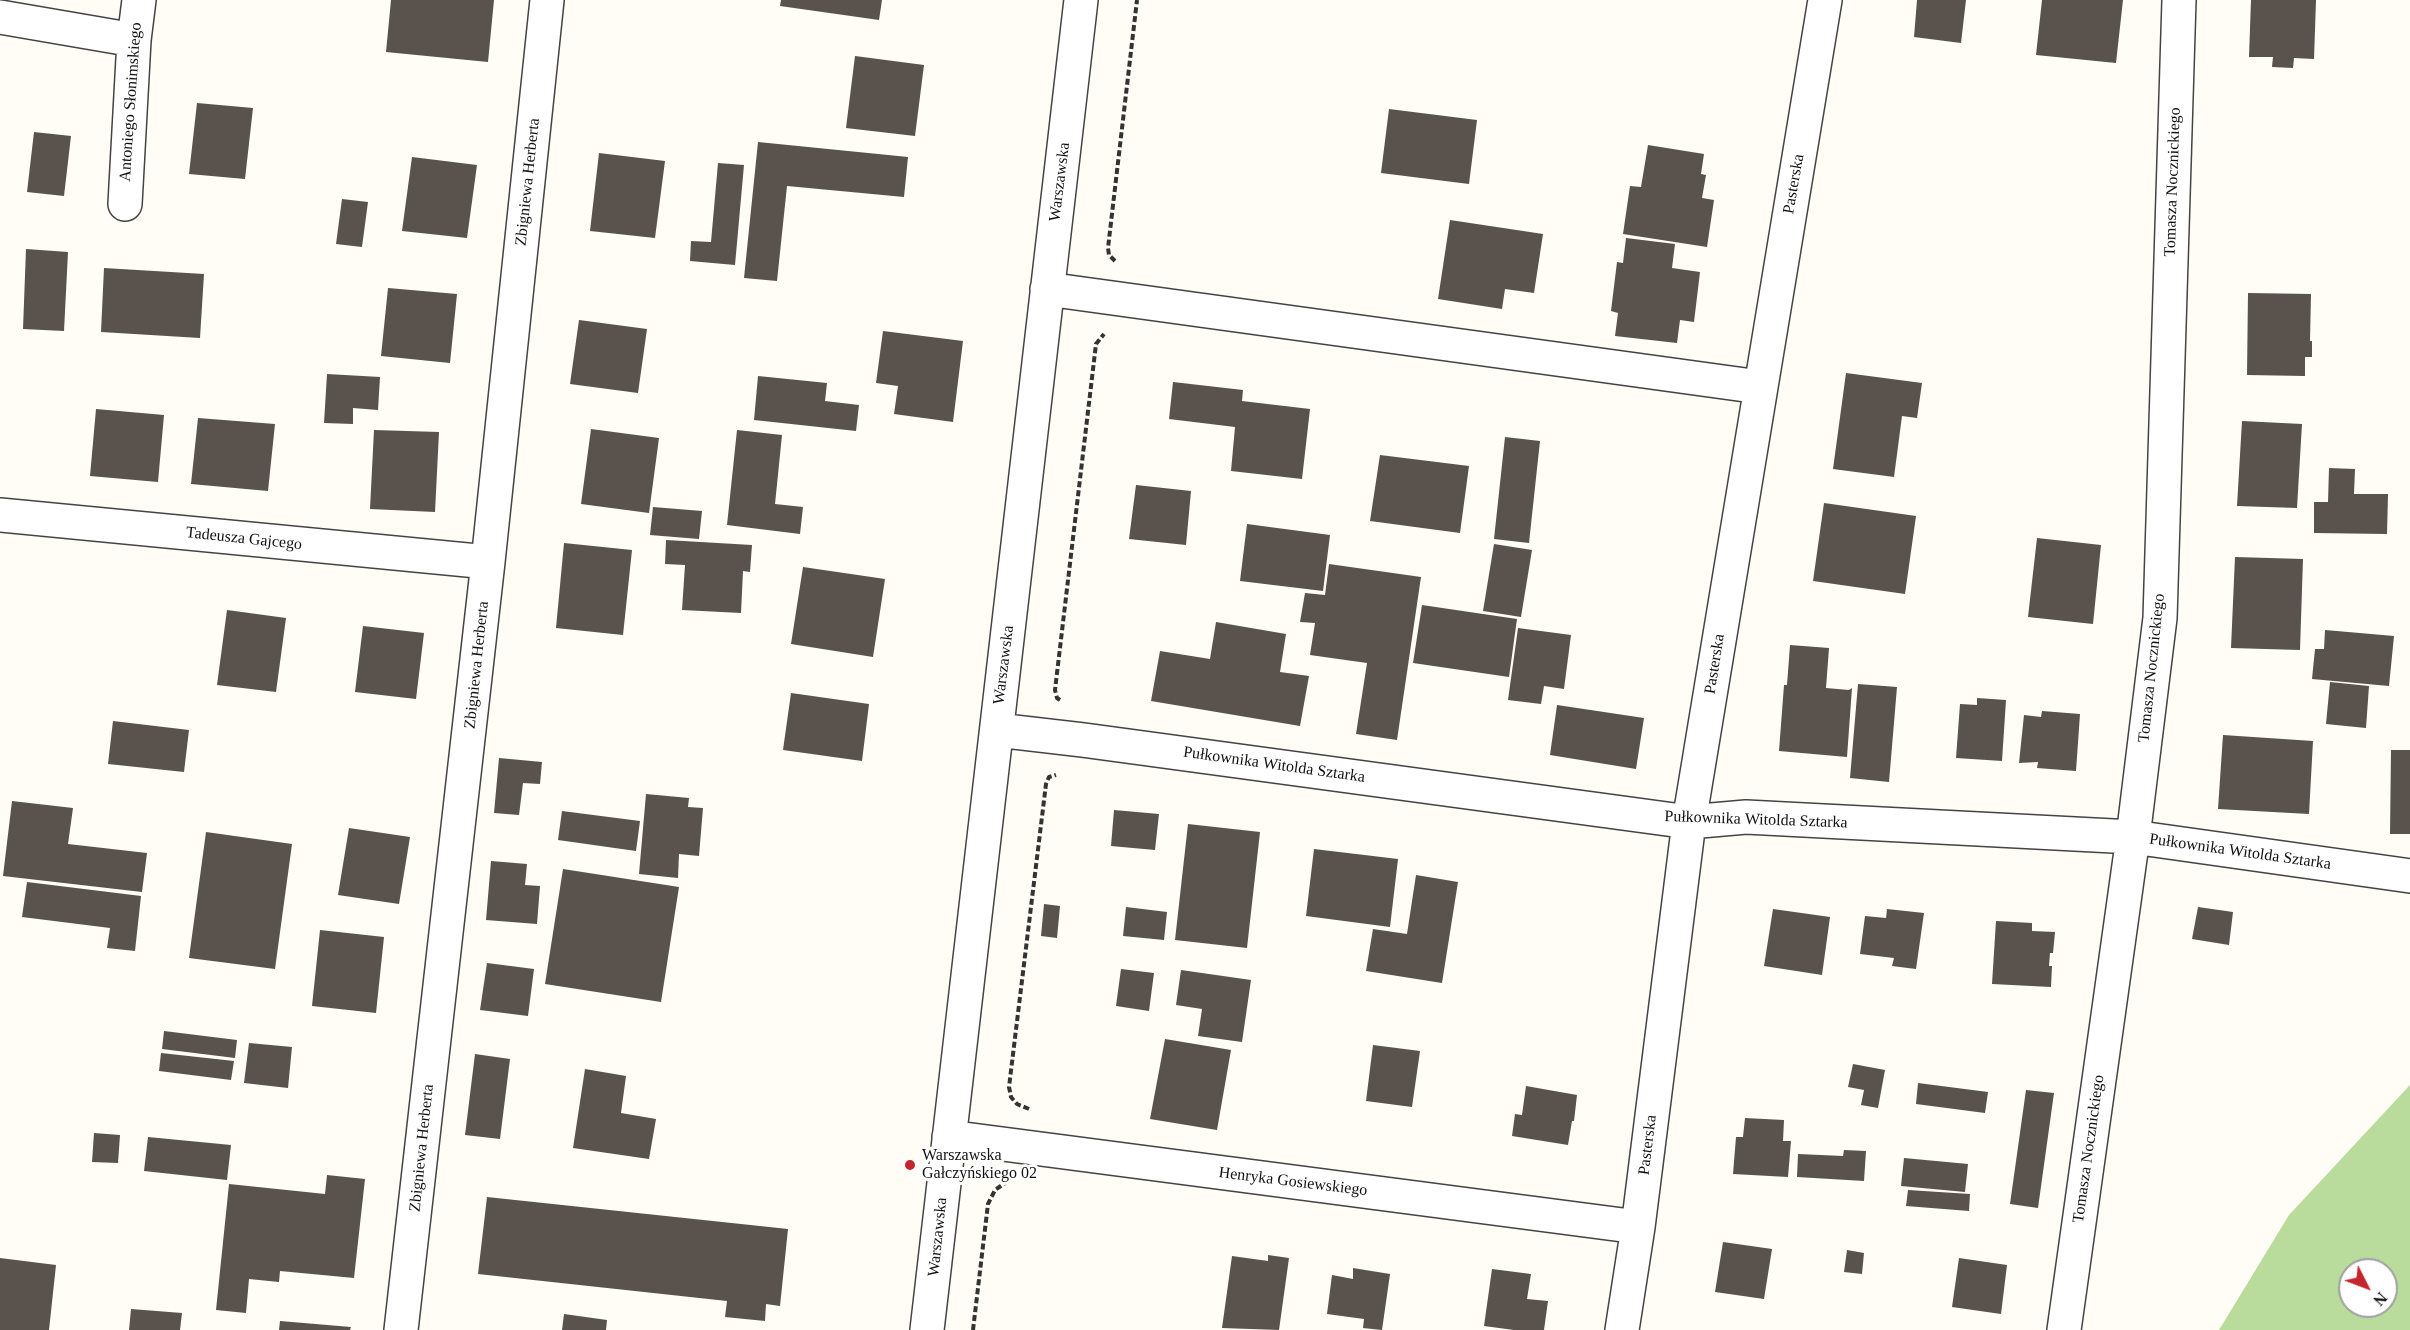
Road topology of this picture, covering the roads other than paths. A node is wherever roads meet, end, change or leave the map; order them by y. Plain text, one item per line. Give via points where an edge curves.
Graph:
1 (139, 0) edge
2 (547, 0) edge
3 (1081, 0) edge
4 (1825, 0) edge
5 (2179, 0) edge
6 (0, 17) edge
7 (134, 40) junction
8 (125, 204) dead end
9 (1047, 288) junction
10 (1760, 387) junction
11 (0, 515) edge
12 (488, 562) junction
13 (997, 730) junction
14 (1689, 822) junction
15 (2133, 837) junction
16 (2410, 876) edge
17 (949, 1137) junction
18 (1638, 1227) junction
19 (401, 1330) edge
20 (927, 1330) edge
21 (1622, 1330) edge
22 (2064, 1330) edge

1 - 7 street, Antoniego Słonimskiego
2 - 12 street, Zbigniewa Herberta
3 - 9 street, Warszawska
4 - 10 street, Pasterska
5 - 15 street, Tomasza Nocznickiego via 2160,618
6 - 7 street
7 - 8 street, Antoniego Słonimskiego
9 - 10 street
9 - 13 street, Warszawska
10 - 14 street, Pasterska
11 - 12 street, Tadeusza Gajcego
12 - 19 street, Zbigniewa Herberta
13 - 14 street, Pułkownika Witolda Sztarka
13 - 17 street, Warszawska
14 - 15 street, Pułkownika Witolda Sztarka via 1746,817
14 - 18 street, Pasterska
15 - 16 street, Pułkownika Witolda Sztarka
15 - 22 street, Tomasza Nocznickiego
17 - 18 street, Henryka Gosiewskiego
17 - 20 street, Warszawska
18 - 21 street, Pasterska

